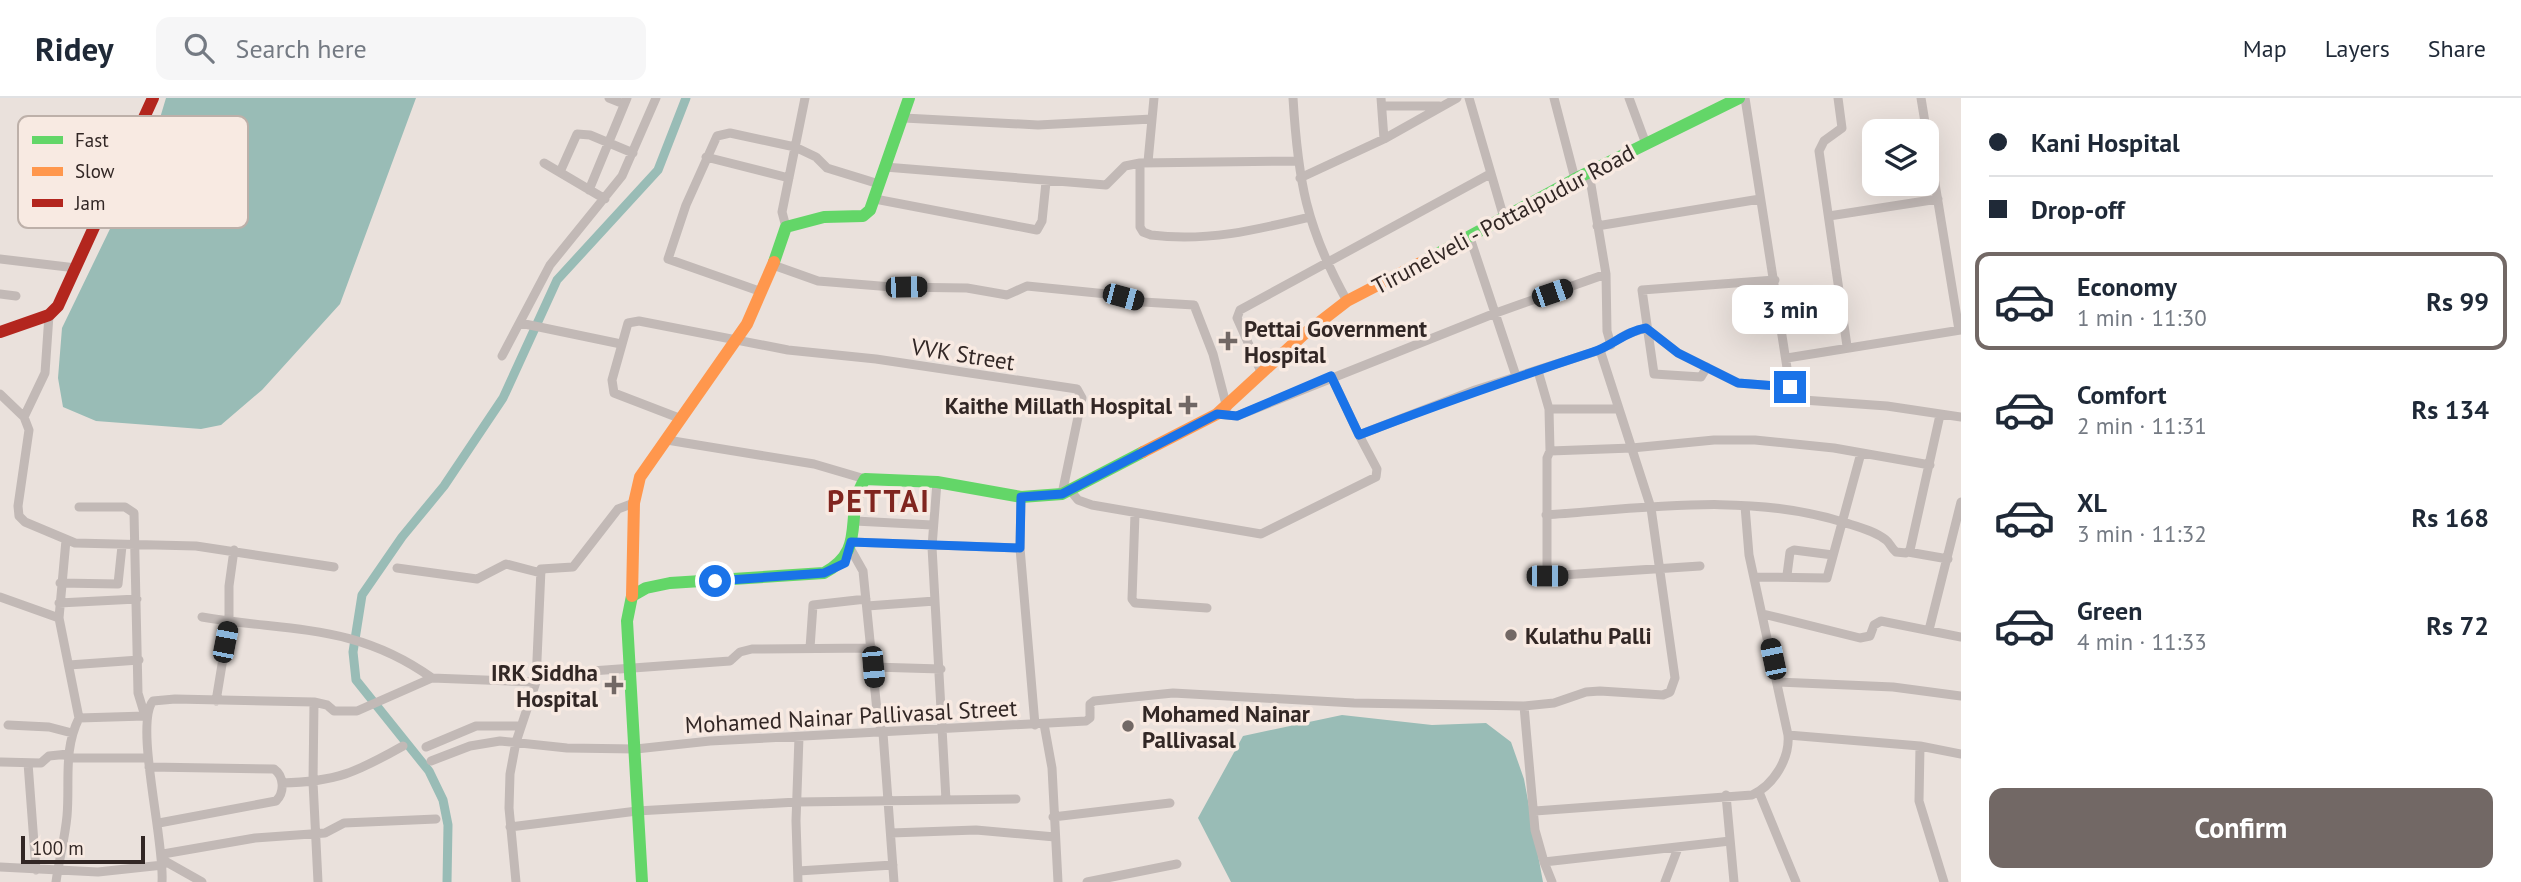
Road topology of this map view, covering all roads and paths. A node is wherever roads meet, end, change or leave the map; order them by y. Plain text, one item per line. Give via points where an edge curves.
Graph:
1 (153, 98) edge
2 (609, 98) edge
3 (656, 98) edge
4 (805, 98) edge
5 (1154, 98) edge
6 (1293, 98) edge
7 (1457, 98) edge
8 (1469, 98) edge
9 (1554, 98) edge
10 (1629, 98) edge
11 (1739, 98) edge
12 (1745, 98) edge
13 (1838, 98) edge
14 (1922, 98) edge
15 (907, 99) edge
16 (626, 101) edge
17 (1381, 102) edge
18 (1441, 106) junction
19 (145, 116) edge
20 (904, 118) junction
21 (1152, 119) junction
22 (1384, 139) junction
23 (610, 143) junction
24 (1646, 144) junction
25 (795, 147) junction
26 (633, 153) junction
27 (706, 157) junction
28 (1297, 161) junction
29 (1144, 162) junction
30 (544, 163) dead end
31 (885, 167) junction
32 (560, 172) junction
33 (1588, 173) junction
34 (1490, 174) junction
35 (789, 178) junction
36 (1300, 178) junction
37 (1575, 179) junction
38 (1046, 182) junction
39 (879, 184) junction
40 (589, 190) junction
41 (605, 199) junction
42 (875, 199) junction
43 (1938, 199) junction
44 (1760, 200) junction
45 (1829, 216) junction
46 (1310, 217) junction
47 (1504, 218) junction
48 (1597, 226) junction
49 (786, 227) junction
50 (94, 228) edge
51 (1470, 238) junction
52 (0, 259) edge
53 (1326, 262) junction
54 (773, 265) junction
55 (76, 268) junction
56 (1606, 274) junction
57 (1774, 280) junction
58 (762, 292) junction
59 (0, 294) edge
60 (16, 296) dead end
61 (1347, 301) junction
62 (1493, 314) junction
63 (48, 315) junction
64 (520, 323) junction
65 (1646, 328) junction
66 (1960, 330) edge
67 (0, 332) edge
68 (736, 341) junction
69 (621, 344) junction
70 (1611, 345) junction
71 (1847, 346) junction
72 (1600, 350) junction
73 (502, 356) dead end
74 (1787, 358) junction
75 (1707, 367) junction
76 (1538, 371) junction
77 (1262, 374) junction
78 (1331, 376) junction
79 (1516, 376) junction
80 (1790, 387) junction
81 (0, 394) edge
82 (1618, 409) junction
83 (1549, 410) junction
84 (1222, 411) junction
85 (1940, 415) junction
86 (24, 417) junction
87 (1961, 417) edge
88 (679, 418) junction
89 (1359, 435) junction
90 (667, 440) junction
91 (1632, 448) junction
92 (1550, 451) junction
93 (1861, 453) junction
94 (1930, 465) junction
95 (865, 479) junction
96 (937, 482) junction
97 (1066, 492) junction
98 (1021, 497) junction
99 (1961, 502) edge
100 (634, 503) junction
101 (1745, 506) junction
102 (79, 507) dead end
103 (1651, 508) junction
104 (1135, 514) junction
105 (1546, 515) junction
106 (855, 521) junction
107 (1841, 521) junction
108 (932, 525) junction
109 (66, 540) junction
110 (851, 545) junction
111 (122, 546) junction
112 (134, 547) junction
113 (932, 547) junction
114 (1020, 548) junction
115 (234, 550) junction
116 (1909, 552) junction
117 (1833, 555) junction
118 (1948, 559) junction
119 (334, 566) dead end
120 (1700, 566) dead end
121 (397, 568) dead end
122 (1660, 570) junction
123 (541, 573) junction
124 (1787, 575) junction
125 (1756, 577) junction
126 (60, 583) junction
127 (632, 596) junction
128 (0, 597) edge
129 (137, 599) junction
130 (935, 601) junction
131 (59, 603) junction
132 (867, 603) junction
133 (1207, 608) dead end
134 (1763, 614) junction
135 (202, 617) dead end
136 (59, 618) junction
137 (229, 622) junction
138 (1929, 630) junction
139 (1961, 637) edge
140 (810, 648) junction
141 (872, 648) junction
142 (139, 660) junction
143 (69, 665) junction
144 (873, 667) junction
145 (630, 668) junction
146 (941, 669) junction
147 (432, 678) junction
148 (536, 679) junction
149 (1778, 682) junction
150 (1961, 696) edge
151 (216, 701) junction
152 (314, 702) junction
153 (1524, 706) junction
154 (145, 716) junction
155 (79, 718) junction
156 (8, 724) dead end
157 (1040, 725) junction
158 (521, 726) junction
159 (943, 729) junction
160 (72, 733) junction
161 (883, 733) junction
162 (1788, 735) junction
163 (799, 737) junction
164 (516, 742) junction
165 (403, 746) dead end
166 (1920, 746) junction
167 (426, 747) dead end
168 (636, 749) junction
169 (1961, 754) edge
170 (68, 756) junction
171 (432, 761) dead end
172 (1, 762) edge
173 (148, 762) junction
174 (28, 763) junction
175 (313, 782) junction
176 (282, 783) junction
177 (1759, 792) junction
178 (1726, 795) junction
179 (1016, 799) dead end
180 (946, 800) junction
181 (797, 802) junction
182 (888, 802) junction
183 (1170, 803) dead end
184 (637, 811) junction
185 (1535, 811) junction
186 (1053, 817) junction
187 (436, 818) dead end
188 (159, 823) junction
189 (510, 827) junction
190 (891, 833) junction
191 (315, 834) junction
192 (1055, 836) junction
193 (1730, 841) junction
194 (1678, 848) junction
195 (163, 860) junction
196 (1544, 862) junction
197 (1177, 864) dead end
198 (893, 865) junction
199 (0, 867) edge
200 (36, 870) junction
201 (58, 871) junction
202 (798, 871) junction
203 (56, 882) edge
204 (162, 882) edge
205 (202, 882) edge
206 (318, 882) edge
207 (516, 882) edge
208 (642, 882) edge
209 (798, 882) edge
210 (894, 882) edge
211 (1058, 882) edge
212 (1087, 882) edge
213 (1552, 882) edge
214 (1665, 882) edge
215 (1734, 882) edge
216 (1796, 882) edge
217 (1944, 882) edge

1 - 19 main road
2 - 16 street
3 - 26 street
4 - 25 street
5 - 21 street
6 - 28 street
7 - 18 street
8 - 34 street
9 - 37 street
10 - 24 street
11 - 24 main road, Tirunelveli - Pottalpudur Road
12 - 44 street
13 - 45 street via 1842,128 1824,141 1819,151
14 - 43 street
15 - 20 main road
16 - 23 street
17 - 18 street
17 - 22 street
18 - 22 street
20 - 21 street via 1038,125
20 - 31 main road
21 - 29 street
22 - 36 street
23 - 26 street
23 - 32 street via 577,134
23 - 40 street
24 - 33 main road, Tirunelveli - Pottalpudur Road
25 - 27 street via 725,133 717,136
25 - 35 street
25 - 39 street via 827,168
26 - 41 street
27 - 35 street
27 - 58 street via 668,260
28 - 29 street
28 - 36 street
29 - 38 street via 1125,166 1106,185
29 - 46 street via 1140,227 1151,235 1208,238
30 - 32 street
31 - 38 street
31 - 39 main road
32 - 40 street
33 - 37 main road, Tirunelveli - Pottalpudur Road
33 - 48 street
34 - 47 street
34 - 53 street
35 - 49 street via 781,218
36 - 46 street
37 - 47 main road, Tirunelveli - Pottalpudur Road
38 - 42 street via 1037,230
39 - 42 main road
40 - 41 street
41 - 64 street via 550,265
42 - 49 main road via 863,216 824,217
43 - 45 street
43 - 66 street
44 - 48 street
44 - 57 street
45 - 71 street
46 - 53 street
47 - 51 main road, Tirunelveli - Pottalpudur Road
48 - 56 street
49 - 54 main road
50 - 55 main road
51 - 61 main road, Tirunelveli - Pottalpudur Road
51 - 62 street
52 - 55 street
53 - 61 street
53 - 77 street via 1238,314
54 - 58 main road
54 - 84 street via 818,281 967,288 1007,295 1024,286 1036,286 1194,306 1213,354
55 - 63 main road via 62,300
56 - 62 street
56 - 70 street
57 - 65 street via 1642,290
57 - 74 street
58 - 68 main road
59 - 60 street
61 - 77 main road, Tirunelveli - Pottalpudur Road
62 - 78 street
62 - 79 street
63 - 67 main road
63 - 86 street via 45,373
64 - 69 street
64 - 73 street
65 - 70 street
65 - 75 street via 1678,353
65 - 75 street via 1654,374 1701,377
66 - 71 street
68 - 69 street via 633,321 625,328
68 - 88 main road
68 - 97 street, VVK Street via 1077,389 1082,398
69 - 88 street via 612,380 614,393
70 - 72 street
71 - 74 street
72 - 76 street
72 - 82 street
74 - 80 street
75 - 80 street via 1738,383
76 - 79 street
76 - 83 street
77 - 84 main road, Tirunelveli - Pottalpudur Road
78 - 84 street via 1237,416
78 - 89 street
79 - 89 street
80 - 85 street via 1803,400
81 - 86 street
82 - 83 street
82 - 91 street
83 - 92 street
84 - 97 main road, Tirunelveli - Pottalpudur Road
85 - 87 street
85 - 94 street
86 - 109 street via 29,438 19,516
88 - 90 main road
89 - 104 street via 1377,469 1376,477 1267,533
90 - 95 street via 814,464
90 - 100 main road via 640,477
91 - 92 street
91 - 93 street via 1714,439
91 - 103 street
92 - 105 street
93 - 94 street
93 - 107 street
94 - 116 street
95 - 96 main road, Tirunelveli - Pottalpudur Road
95 - 106 main road
96 - 98 main road, Tirunelveli - Pottalpudur Road
96 - 108 street
97 - 98 main road, Tirunelveli - Pottalpudur Road
97 - 104 street via 1083,502
98 - 114 street
99 - 118 street
100 - 123 street via 618,509 573,567 544,567
100 - 127 main road
101 - 103 street
101 - 107 street via 1788,509
101 - 125 street via 1749,555
102 - 112 street via 132,510
103 - 105 street
103 - 122 street
104 - 133 street via 1135,603
105 - 122 street via 1547,576
106 - 108 street
106 - 110 main road
107 - 116 street via 1886,540 1896,552
107 - 117 street
108 - 113 street
109 - 111 street
109 - 126 street
110 - 113 street
110 - 127 main road via 845,563 824,573 670,583
110 - 132 street via 862,566
111 - 112 street
111 - 126 street via 118,584
112 - 115 street
112 - 129 street
113 - 114 street
113 - 130 street
114 - 157 street
115 - 119 street
115 - 137 street
116 - 118 street
117 - 124 street via 1827,578
117 - 124 street via 1794,550
118 - 138 street
120 - 122 street
121 - 123 street via 477,579 506,564
122 - 153 street via 1675,678 1670,692 1650,696 1586,692
123 - 148 street
124 - 125 street
125 - 134 street
126 - 131 street
127 - 145 main road via 627,621
128 - 136 street
129 - 131 street
129 - 142 street
130 - 132 street
130 - 146 street
131 - 136 street
132 - 140 street via 813,605
132 - 141 street
134 - 138 street via 1860,638 1870,636 1881,621
134 - 149 street
135 - 137 street
136 - 143 street
137 - 147 street via 313,629 365,643 396,654
137 - 151 street
138 - 139 street
140 - 141 street
140 - 145 street via 752,649 730,661
141 - 144 street
142 - 143 street
142 - 154 street via 138,693
143 - 155 street
144 - 146 street
144 - 161 street
145 - 148 street
145 - 168 main road
146 - 159 street
147 - 148 street
147 - 152 street via 357,711 334,711
148 - 158 street
149 - 150 street via 1893,687
149 - 162 street
151 - 152 street
151 - 154 street via 159,700
152 - 175 street
153 - 157 street, Mohamed Nainar Pallivasal Street via 1181,694 1094,701 1086,721
153 - 185 street
154 - 155 street
154 - 173 street
155 - 160 street
156 - 160 street
157 - 159 street, Mohamed Nainar Pallivasal Street
157 - 186 street via 1052,768
158 - 164 street
158 - 167 street via 477,726
159 - 161 street, Mohamed Nainar Pallivasal Street
159 - 180 street
160 - 170 street
161 - 163 street, Mohamed Nainar Pallivasal Street
161 - 182 street
162 - 166 street
162 - 177 street via 1788,755
163 - 168 street, Mohamed Nainar Pallivasal Street
163 - 181 street
164 - 168 street, Mohamed Nainar Pallivasal Street
164 - 171 street, Mohamed Nainar Pallivasal Street via 480,744
164 - 189 street via 510,774
165 - 175 street via 349,775
166 - 169 street
166 - 217 street via 1919,801
168 - 184 main road
170 - 173 street
170 - 174 street
170 - 201 street via 67,819
172 - 174 street
173 - 176 street via 274,769
173 - 188 street
174 - 200 street
175 - 176 street
175 - 191 street
176 - 188 street via 276,801
177 - 178 street
177 - 216 street
178 - 185 street
178 - 193 street
179 - 180 street
180 - 182 street
181 - 182 street
181 - 184 street
181 - 202 street
182 - 190 street
183 - 186 street
184 - 189 street
184 - 208 main road
185 - 196 street
186 - 192 street
187 - 191 street via 344,823
188 - 195 street
189 - 207 street
190 - 192 street via 976,830
190 - 198 street
191 - 195 street via 255,838
191 - 206 street
192 - 211 street
193 - 194 street
193 - 215 street
194 - 196 street
194 - 214 street
195 - 201 street via 113,872
195 - 204 street
195 - 205 street
196 - 213 street
197 - 212 street
198 - 202 street
198 - 210 street
199 - 200 street
200 - 201 street
201 - 203 street
202 - 209 street

